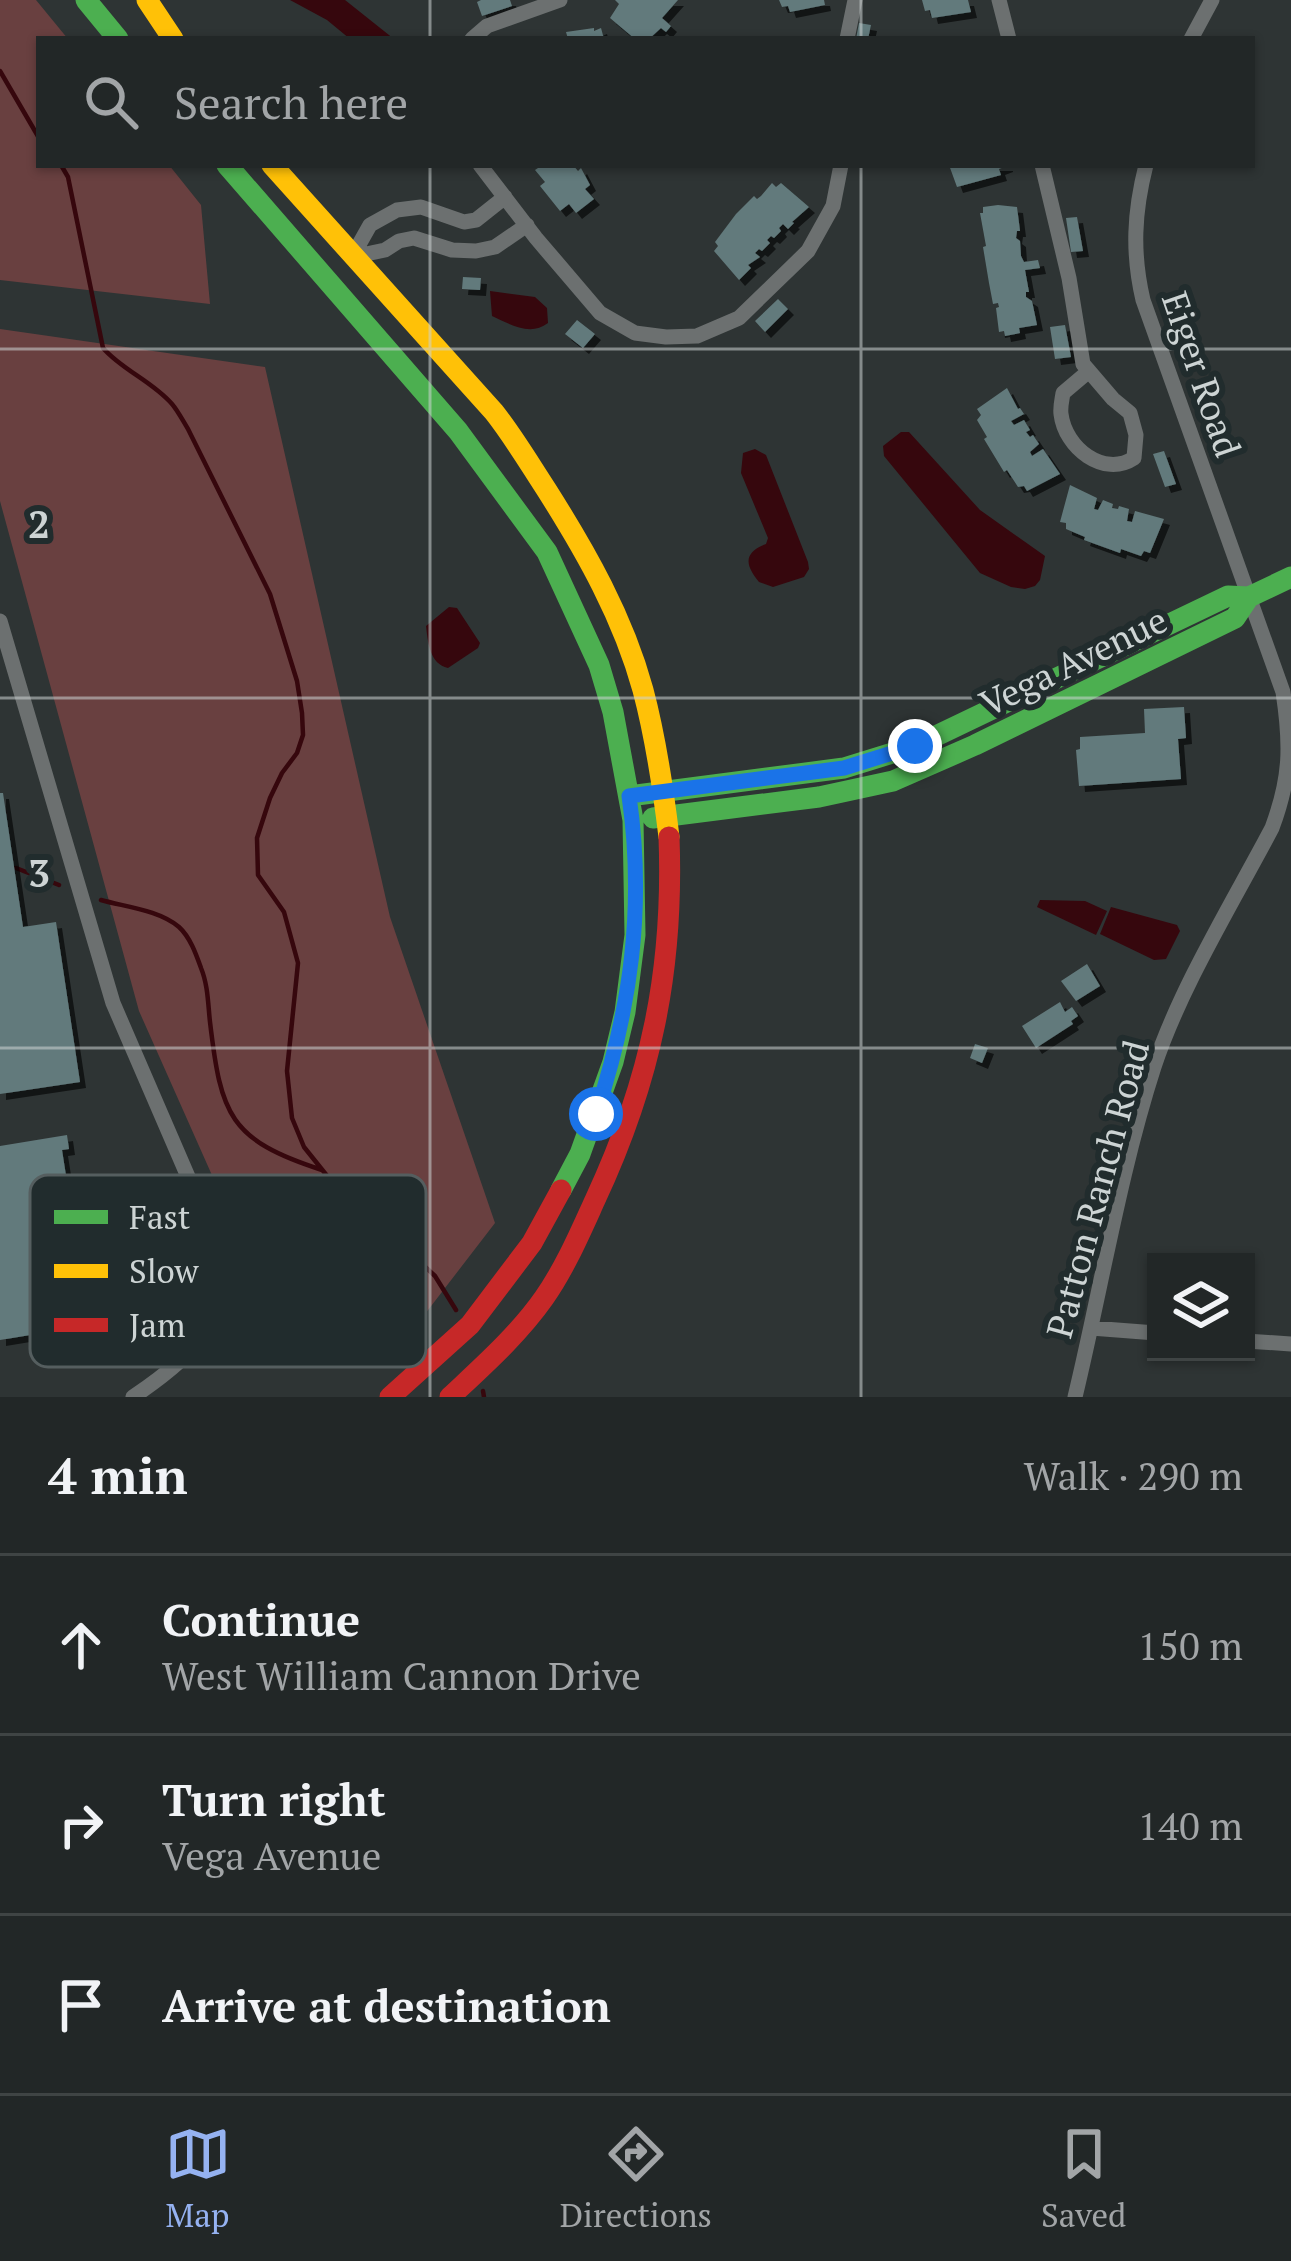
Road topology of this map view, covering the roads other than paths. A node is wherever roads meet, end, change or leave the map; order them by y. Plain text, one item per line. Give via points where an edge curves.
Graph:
1 (86, 0) edge
2 (147, 0) edge
3 (560, 0) edge
4 (855, 0) edge
5 (999, 0) edge
6 (1212, 0) edge
7 (527, 5) edge
8 (116, 36) edge
9 (171, 36) edge
10 (475, 36) edge
11 (849, 36) edge
12 (1008, 36) edge
13 (1193, 36) edge
14 (230, 168) edge
15 (275, 168) edge
16 (482, 168) edge
17 (840, 168) edge
18 (1043, 168) edge
19 (1145, 168) edge
20 (505, 197) junction
21 (527, 225) junction
22 (352, 257) junction
23 (322, 275) junction
24 (1089, 371) junction
25 (1291, 577) edge
26 (1249, 597) junction
27 (0, 622) edge
28 (664, 791) junction
29 (629, 796) junction
30 (667, 817) junction
31 (633, 820) junction
32 (187, 1175) edge
33 (536, 1234) junction
34 (567, 1257) junction
35 (1091, 1328) junction
36 (1147, 1333) edge
37 (1255, 1342) edge
38 (1291, 1344) edge
39 (426, 1365) edge
40 (173, 1367) edge
41 (423, 1367) edge
42 (157, 1381) junction
43 (137, 1396) edge
44 (167, 1397) edge
45 (390, 1397) edge
46 (450, 1397) edge
47 (1075, 1397) edge

1 - 8 main road
2 - 9 main road
3 - 7 street
4 - 11 street
5 - 12 street
6 - 13 street
7 - 10 street
14 - 23 main road
15 - 22 main road
16 - 20 street
17 - 21 street via 833,206 808,250 739,318 697,337 635,333 600,313
18 - 24 street
19 - 26 street, Eiger Road via 1135,235 1143,300
20 - 21 street
20 - 22 street via 464,222 421,207 397,210 370,225
21 - 22 street via 476,251 414,238
22 - 23 main road
22 - 28 main road via 503,422 579,539 634,661
23 - 29 main road via 458,431 547,552 599,665
24 - 24 street via 1130,413 1134,458 1122,466 1100,465 1074,445 1060,414 1063,393
25 - 26 main road, Vega Avenue
26 - 28 main road, Vega Avenue via 1228,596 897,752 844,768
26 - 30 main road, Vega Avenue via 1235,618 919,771 861,790
26 - 35 street, Patton Ranch Road via 1283,692 1288,781 1156,1061
27 - 32 street via 112,1004
28 - 29 main road, Vega Avenue
28 - 30 main road
29 - 31 main road
30 - 31 main road, Vega Avenue
30 - 34 main road via 670,924 657,1027 628,1130
31 - 33 main road via 635,934 621,1028 580,1154
33 - 34 main road
33 - 39 main road via 470,1325
34 - 46 main road via 543,1298
35 - 36 street
35 - 47 street, Patton Ranch Road
37 - 38 street
40 - 42 street
41 - 45 main road
42 - 43 street
42 - 44 street

